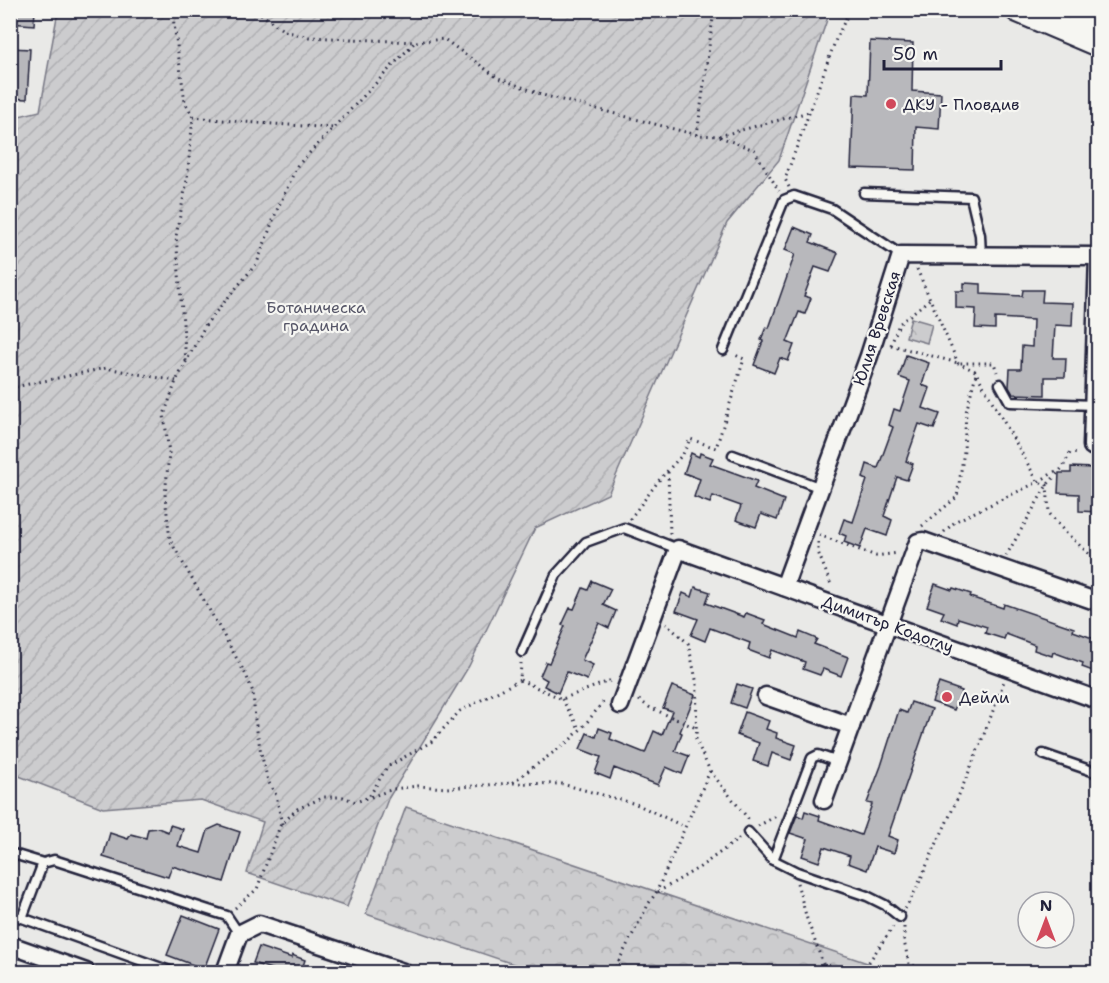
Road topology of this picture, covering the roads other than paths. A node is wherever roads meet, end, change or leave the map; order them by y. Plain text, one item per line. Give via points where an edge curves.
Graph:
1 (1018, 10) edge
2 (1077, 10) edge
3 (1098, 19) edge
4 (1098, 44) edge
5 (864, 193) dead end
6 (909, 255) junction
7 (981, 256) junction
8 (1098, 256) edge
9 (723, 350) road end
10 (1000, 384) road end
11 (1094, 405) junction
12 (1092, 446) road end
13 (733, 455) dead end
14 (821, 488) junction
15 (678, 549) junction
16 (784, 587) junction
17 (1098, 602) edge
18 (888, 624) junction
19 (522, 652) road end
20 (620, 693) road end
21 (766, 696) dead end
22 (1098, 700) edge
23 (851, 726) junction
24 (1043, 754) dead end
25 (838, 762) junction
26 (1098, 773) edge
27 (824, 800) dead end
28 (752, 830) road end
29 (10, 853) edge
30 (773, 860) junction
31 (43, 863) junction
32 (10, 914) edge
33 (902, 914) road end
34 (22, 918) junction
35 (239, 934) junction
36 (10, 945) edge
37 (86, 972) edge
38 (173, 972) edge
39 (225, 972) edge
40 (403, 972) edge

1 - 4 street
2 - 3 street
5 - 7 lane via 971,197
6 - 7 street, Юлия Вревская
6 - 9 lane via 832,209 794,196 784,200
6 - 14 street, Юлия Вревская
7 - 8 street, Юлия Вревская
8 - 11 street
10 - 11 lane via 1010,402
11 - 12 street
13 - 14 lane
14 - 16 street, Юлия Вревская via 812,532
15 - 16 street, Димитър Кодоглу
15 - 19 lane via 624,528 586,542 556,575
15 - 20 street
16 - 18 street, Димитър Кодоглу
17 - 18 street via 922,545
18 - 22 street, Димитър Кодоглу
18 - 23 street
21 - 23 street
23 - 25 street
24 - 26 lane
25 - 27 street
25 - 30 lane via 818,755 812,758
28 - 30 lane
29 - 31 lane
30 - 33 lane via 867,896
31 - 34 lane
31 - 35 lane via 54,860 226,916
32 - 34 lane
34 - 38 lane
35 - 39 street
35 - 40 street via 259,924
36 - 37 street

